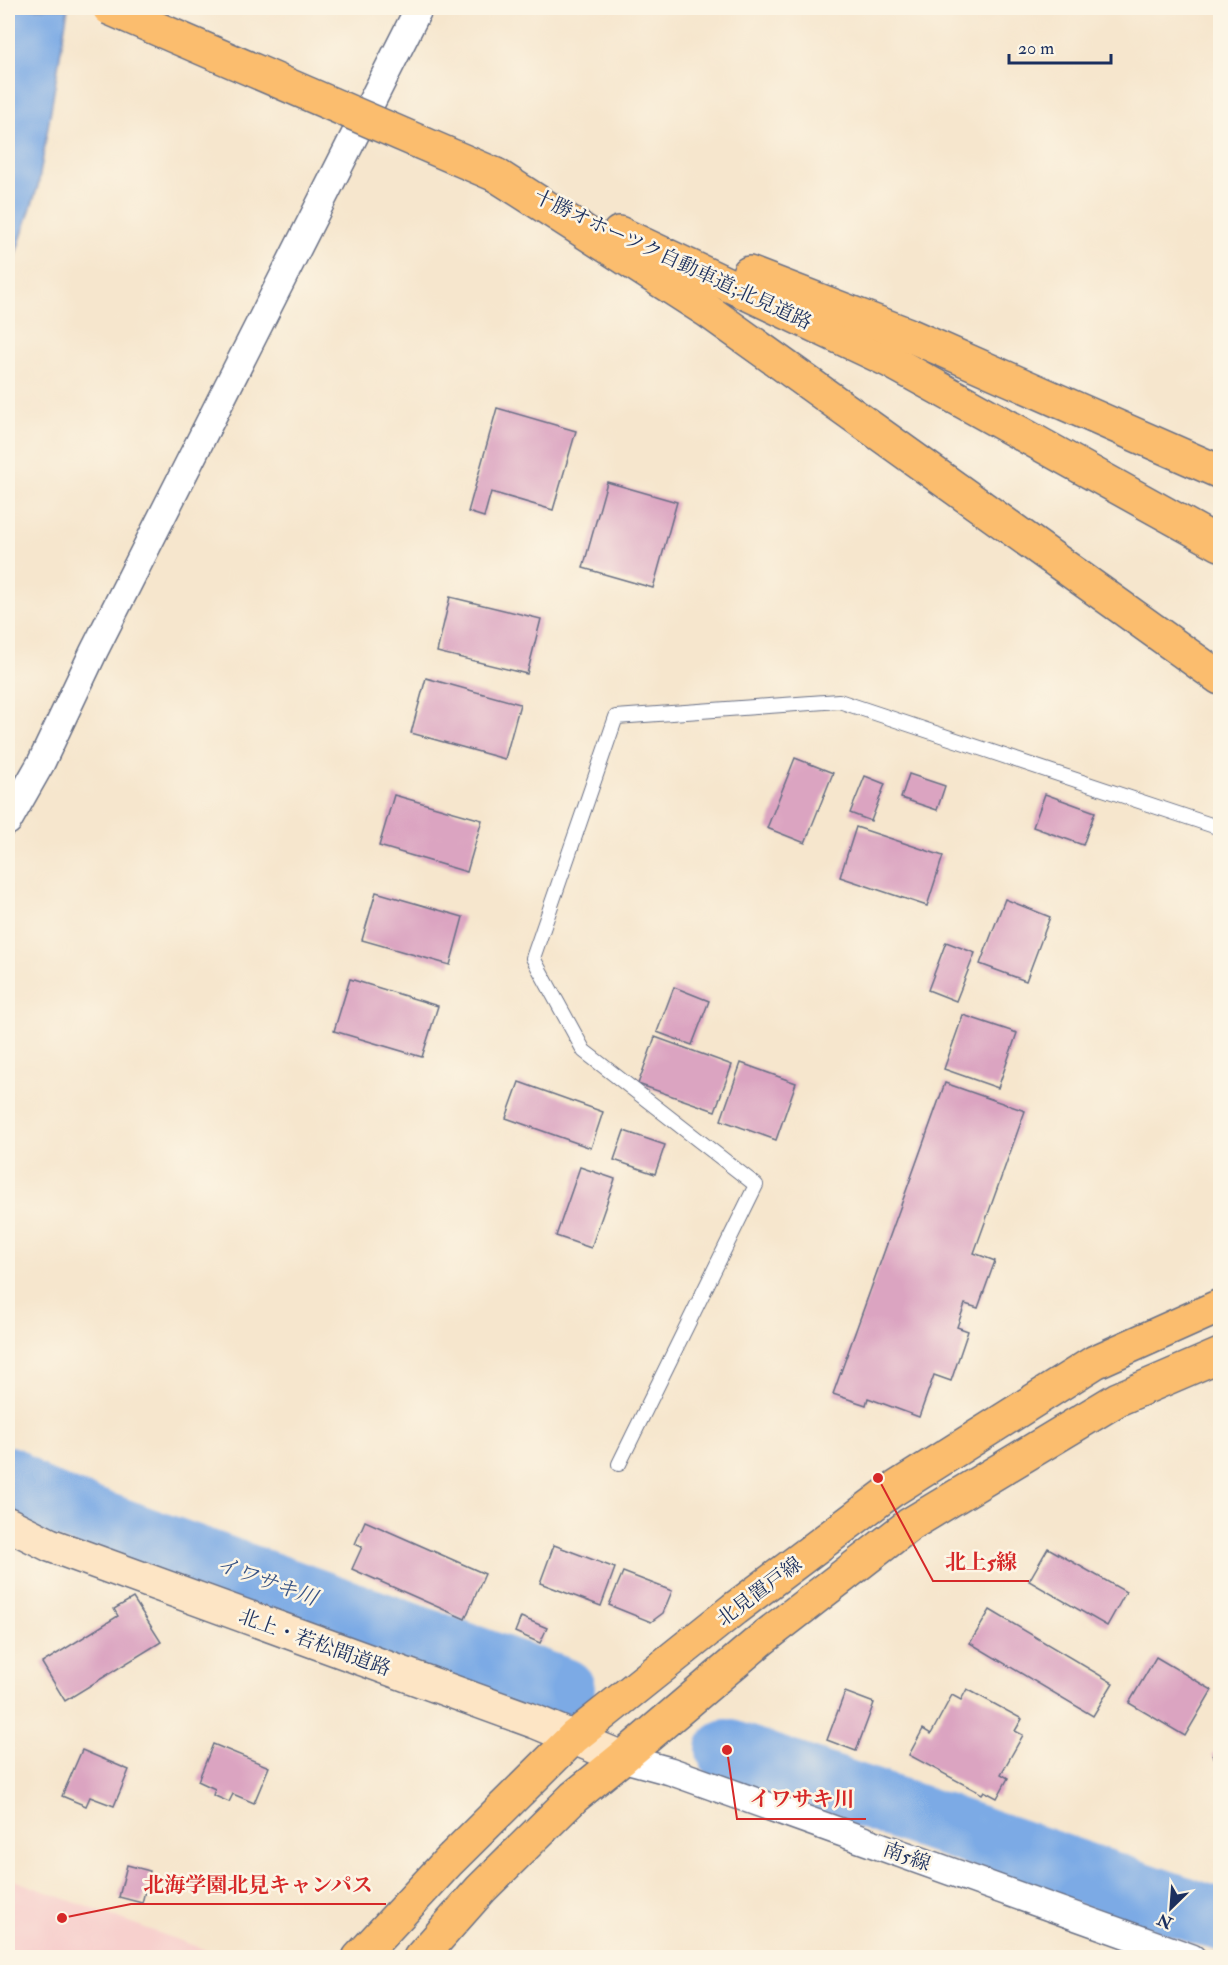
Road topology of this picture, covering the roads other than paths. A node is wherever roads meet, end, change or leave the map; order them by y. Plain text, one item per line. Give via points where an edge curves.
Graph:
1 (109, 8) edge
2 (419, 8) edge
3 (495, 175) junction
4 (1221, 472) edge
5 (1221, 544) edge
6 (1221, 678) edge
7 (8, 821) edge
8 (1221, 828) edge
9 (1221, 1306) edge
10 (1221, 1355) edge
11 (619, 1464) dead end
12 (8, 1524) edge
13 (574, 1737) junction
14 (622, 1758) junction
15 (359, 1958) edge
16 (420, 1958) edge
17 (1192, 1958) edge

1 - 3 main road, 十勝オホーツク自動車道;北見道路, bridge
2 - 7 street via 41,763
3 - 4 main road via 909,334
3 - 5 main road, 十勝オホーツク自動車道;北見道路 via 890,361
3 - 6 main road via 708,311
8 - 11 lane via 839,701 616,717 533,958 584,1051 756,1185
9 - 13 main road, 北見置戸線 via 1095,1362 891,1491 734,1609
10 - 14 main road, 北見置戸線 via 1118,1400 909,1525 762,1639
12 - 13 street, 北上・若松間道路 via 50,1545
13 - 14 street, 北上・若松間道路
13 - 15 main road, 北見置戸線 via 448,1862
14 - 16 main road, 北見置戸線 via 574,1797 481,1889
14 - 17 street, 南5線 via 670,1771

